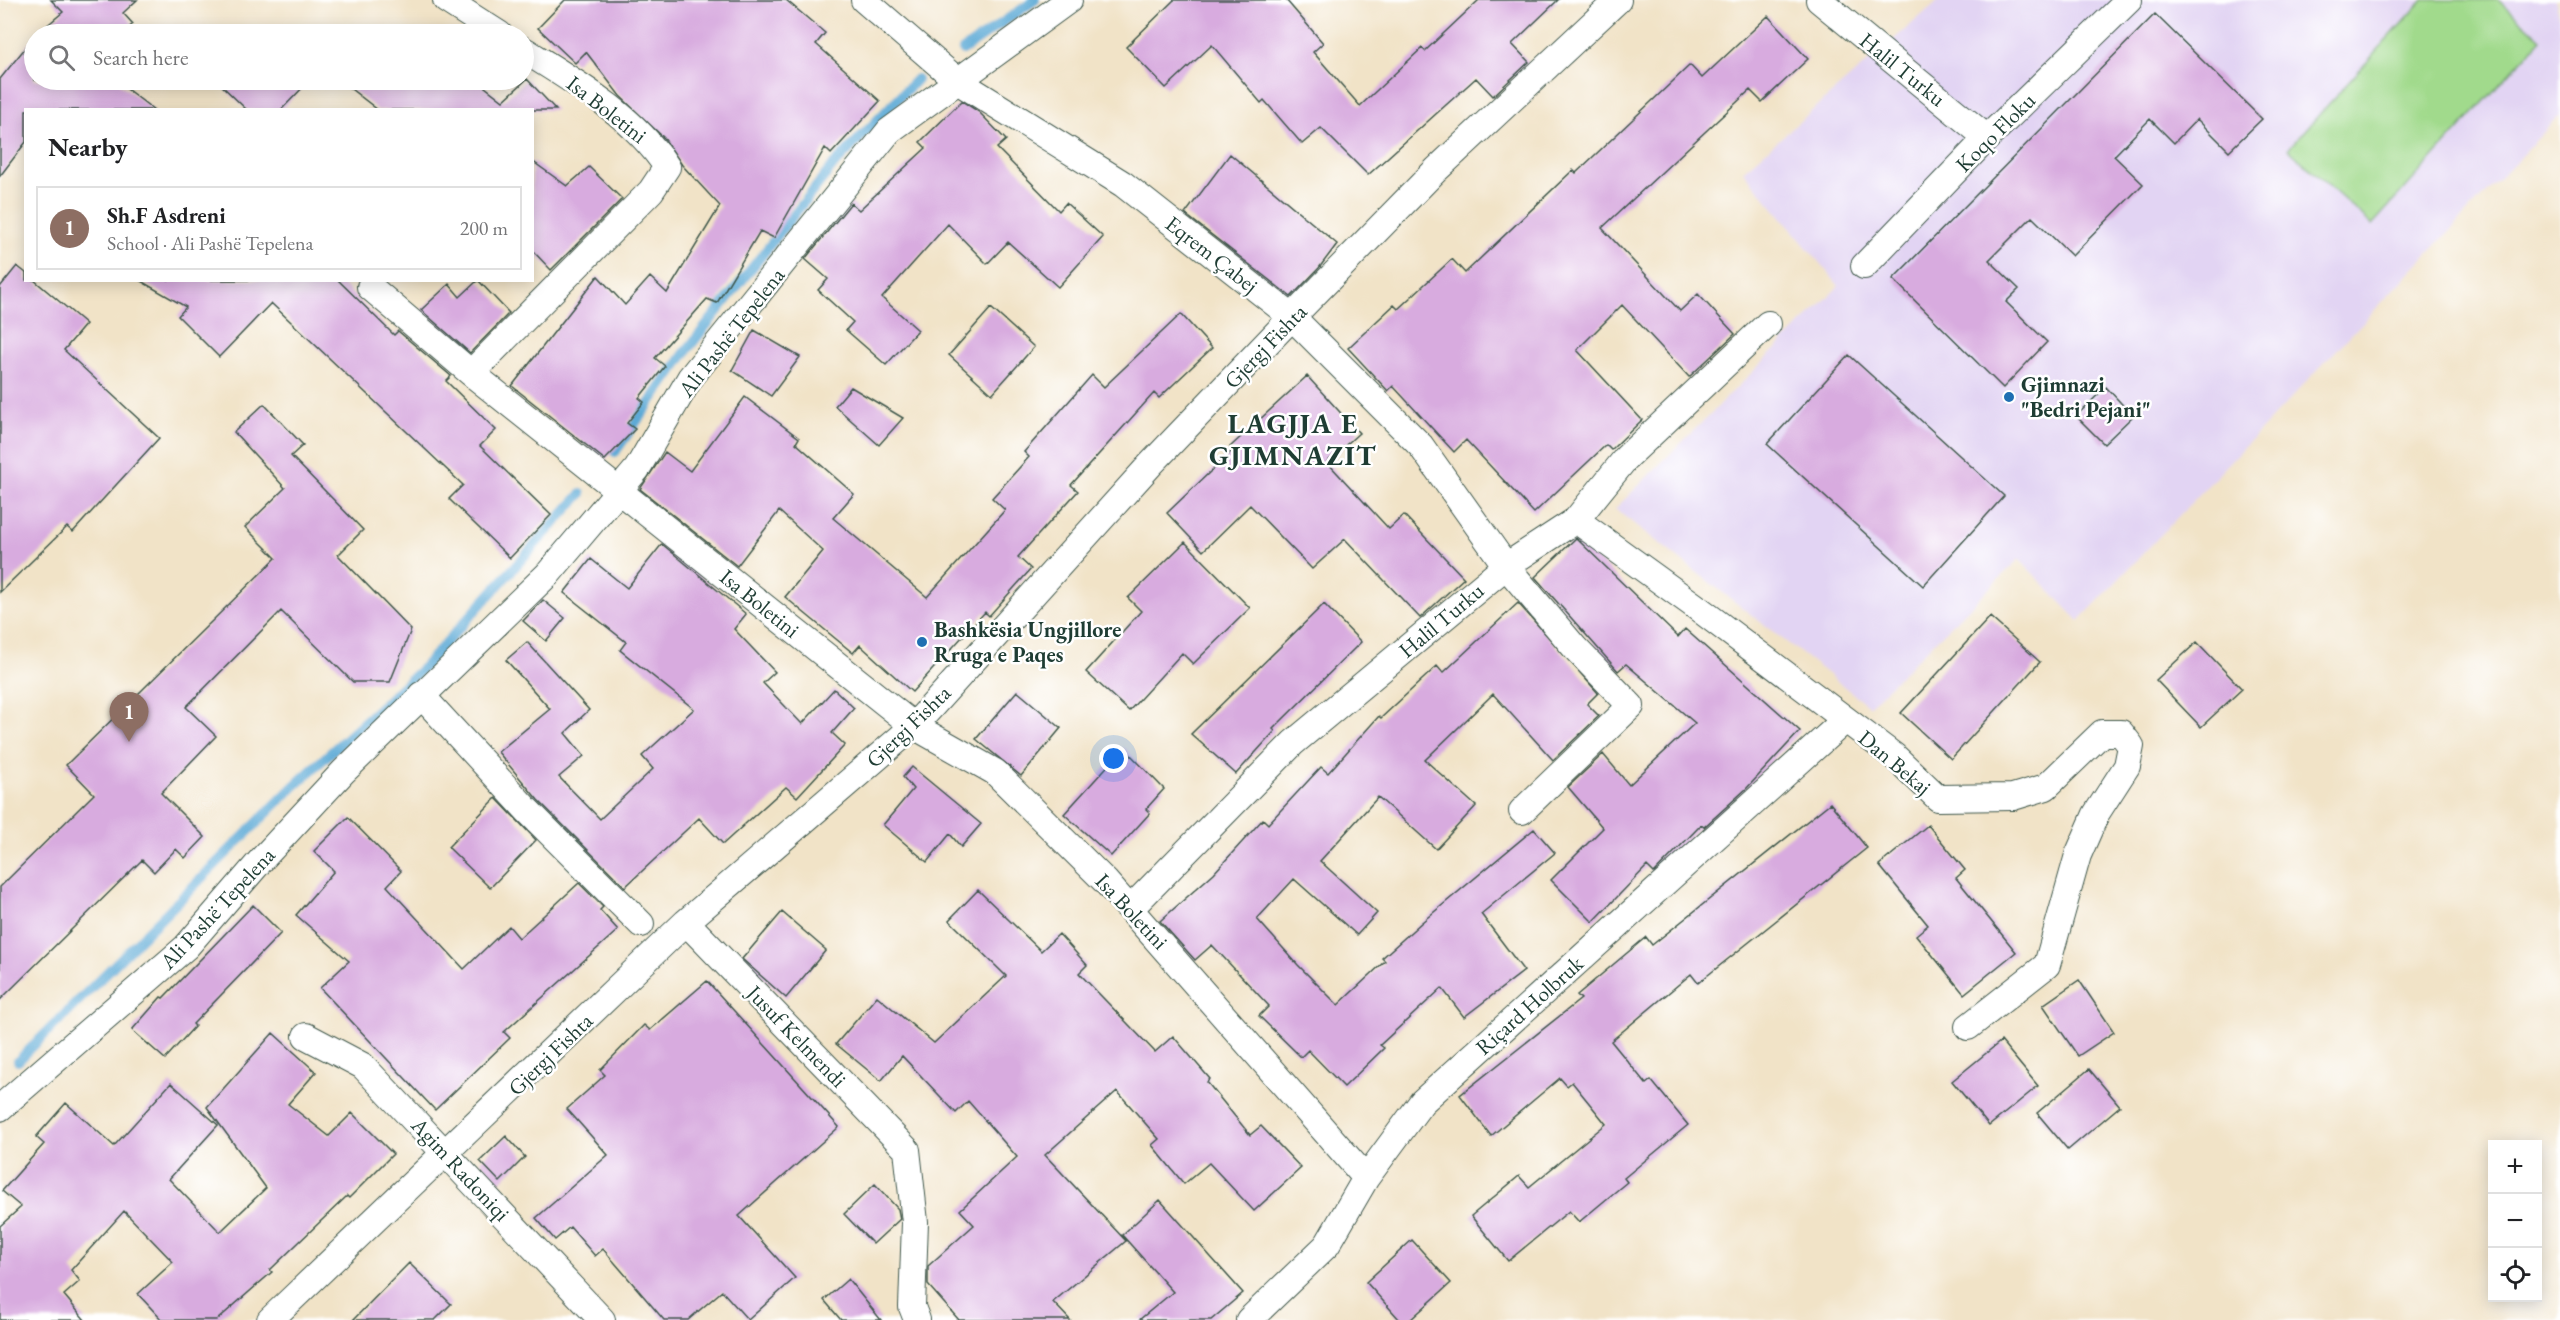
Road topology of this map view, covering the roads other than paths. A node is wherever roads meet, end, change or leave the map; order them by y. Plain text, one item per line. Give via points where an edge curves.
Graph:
1 (446, 0) edge
2 (864, 0) edge
3 (1069, 0) edge
4 (1618, 0) edge
5 (1819, 0) edge
6 (2129, 0) edge
7 (483, 24) edge
8 (534, 57) edge
9 (959, 82) junction
10 (1987, 138) junction
11 (1864, 266) dead end
12 (370, 288) dead end
13 (1292, 317) junction
14 (1768, 324) dead end
15 (471, 373) junction
16 (618, 489) junction
17 (1576, 520) junction
18 (1506, 566) junction
19 (421, 695) junction
20 (1844, 721) junction
21 (914, 726) junction
22 (1522, 811) dead end
23 (1131, 908) junction
24 (686, 922) junction
25 (641, 924) dead end
26 (1968, 1026) dead end
27 (306, 1036) dead end
28 (0, 1108) edge
29 (447, 1153) junction
30 (1366, 1178) junction
31 (270, 1320) edge
32 (602, 1320) edge
33 (917, 1320) edge
34 (1249, 1320) edge

1 - 7 street
2 - 9 street, Eqrem Çabej
3 - 9 street, Ali Pashë Tepelena
4 - 13 street, Gjergj Fishta via 1436,170
5 - 10 street, Halil Turku
6 - 10 street, Koqo Floku
8 - 15 street, Isa Boletini via 591,94 651,143 667,167 651,191
9 - 13 street, Eqrem Çabej via 1123,184
9 - 16 street, Ali Pashë Tepelena via 889,131 690,378 637,469
10 - 11 street, Koqo Floku
12 - 15 street
13 - 18 street, Eqrem Çabej via 1421,446
13 - 21 street, Gjergj Fishta via 1150,465
14 - 17 street via 1626,458
15 - 16 street, Isa Boletini
16 - 19 street, Ali Pashë Tepelena via 548,574
16 - 21 street, Isa Boletini
17 - 18 street
17 - 20 street, Dan Bekaj
18 - 22 street, Halil Turku via 1575,648 1631,706
18 - 23 street, Halil Turku via 1293,743
19 - 25 street via 527,810
19 - 28 street, Ali Pashë Tepelena via 263,858 186,947
20 - 26 street, Dan Bekaj via 1894,756 1938,798 2013,797 2046,788 2102,733 2121,733 2131,746 2127,766 2096,814 2078,855 2048,965
20 - 30 street, Riçard Holbruk via 1422,1102
21 - 23 street, Isa Boletini via 995,772
21 - 24 street, Gjergj Fishta
23 - 30 street, Isa Boletini
24 - 29 street, Gjergj Fishta
24 - 33 street, Jusuf Kelmendi via 907,1150 915,1222 912,1307
27 - 29 street, Agim Radoniqi via 363,1066
29 - 31 street, Gjergj Fishta
29 - 32 street, Agim Radoniqi
30 - 34 street, Riçard Holbruk via 1327,1245

